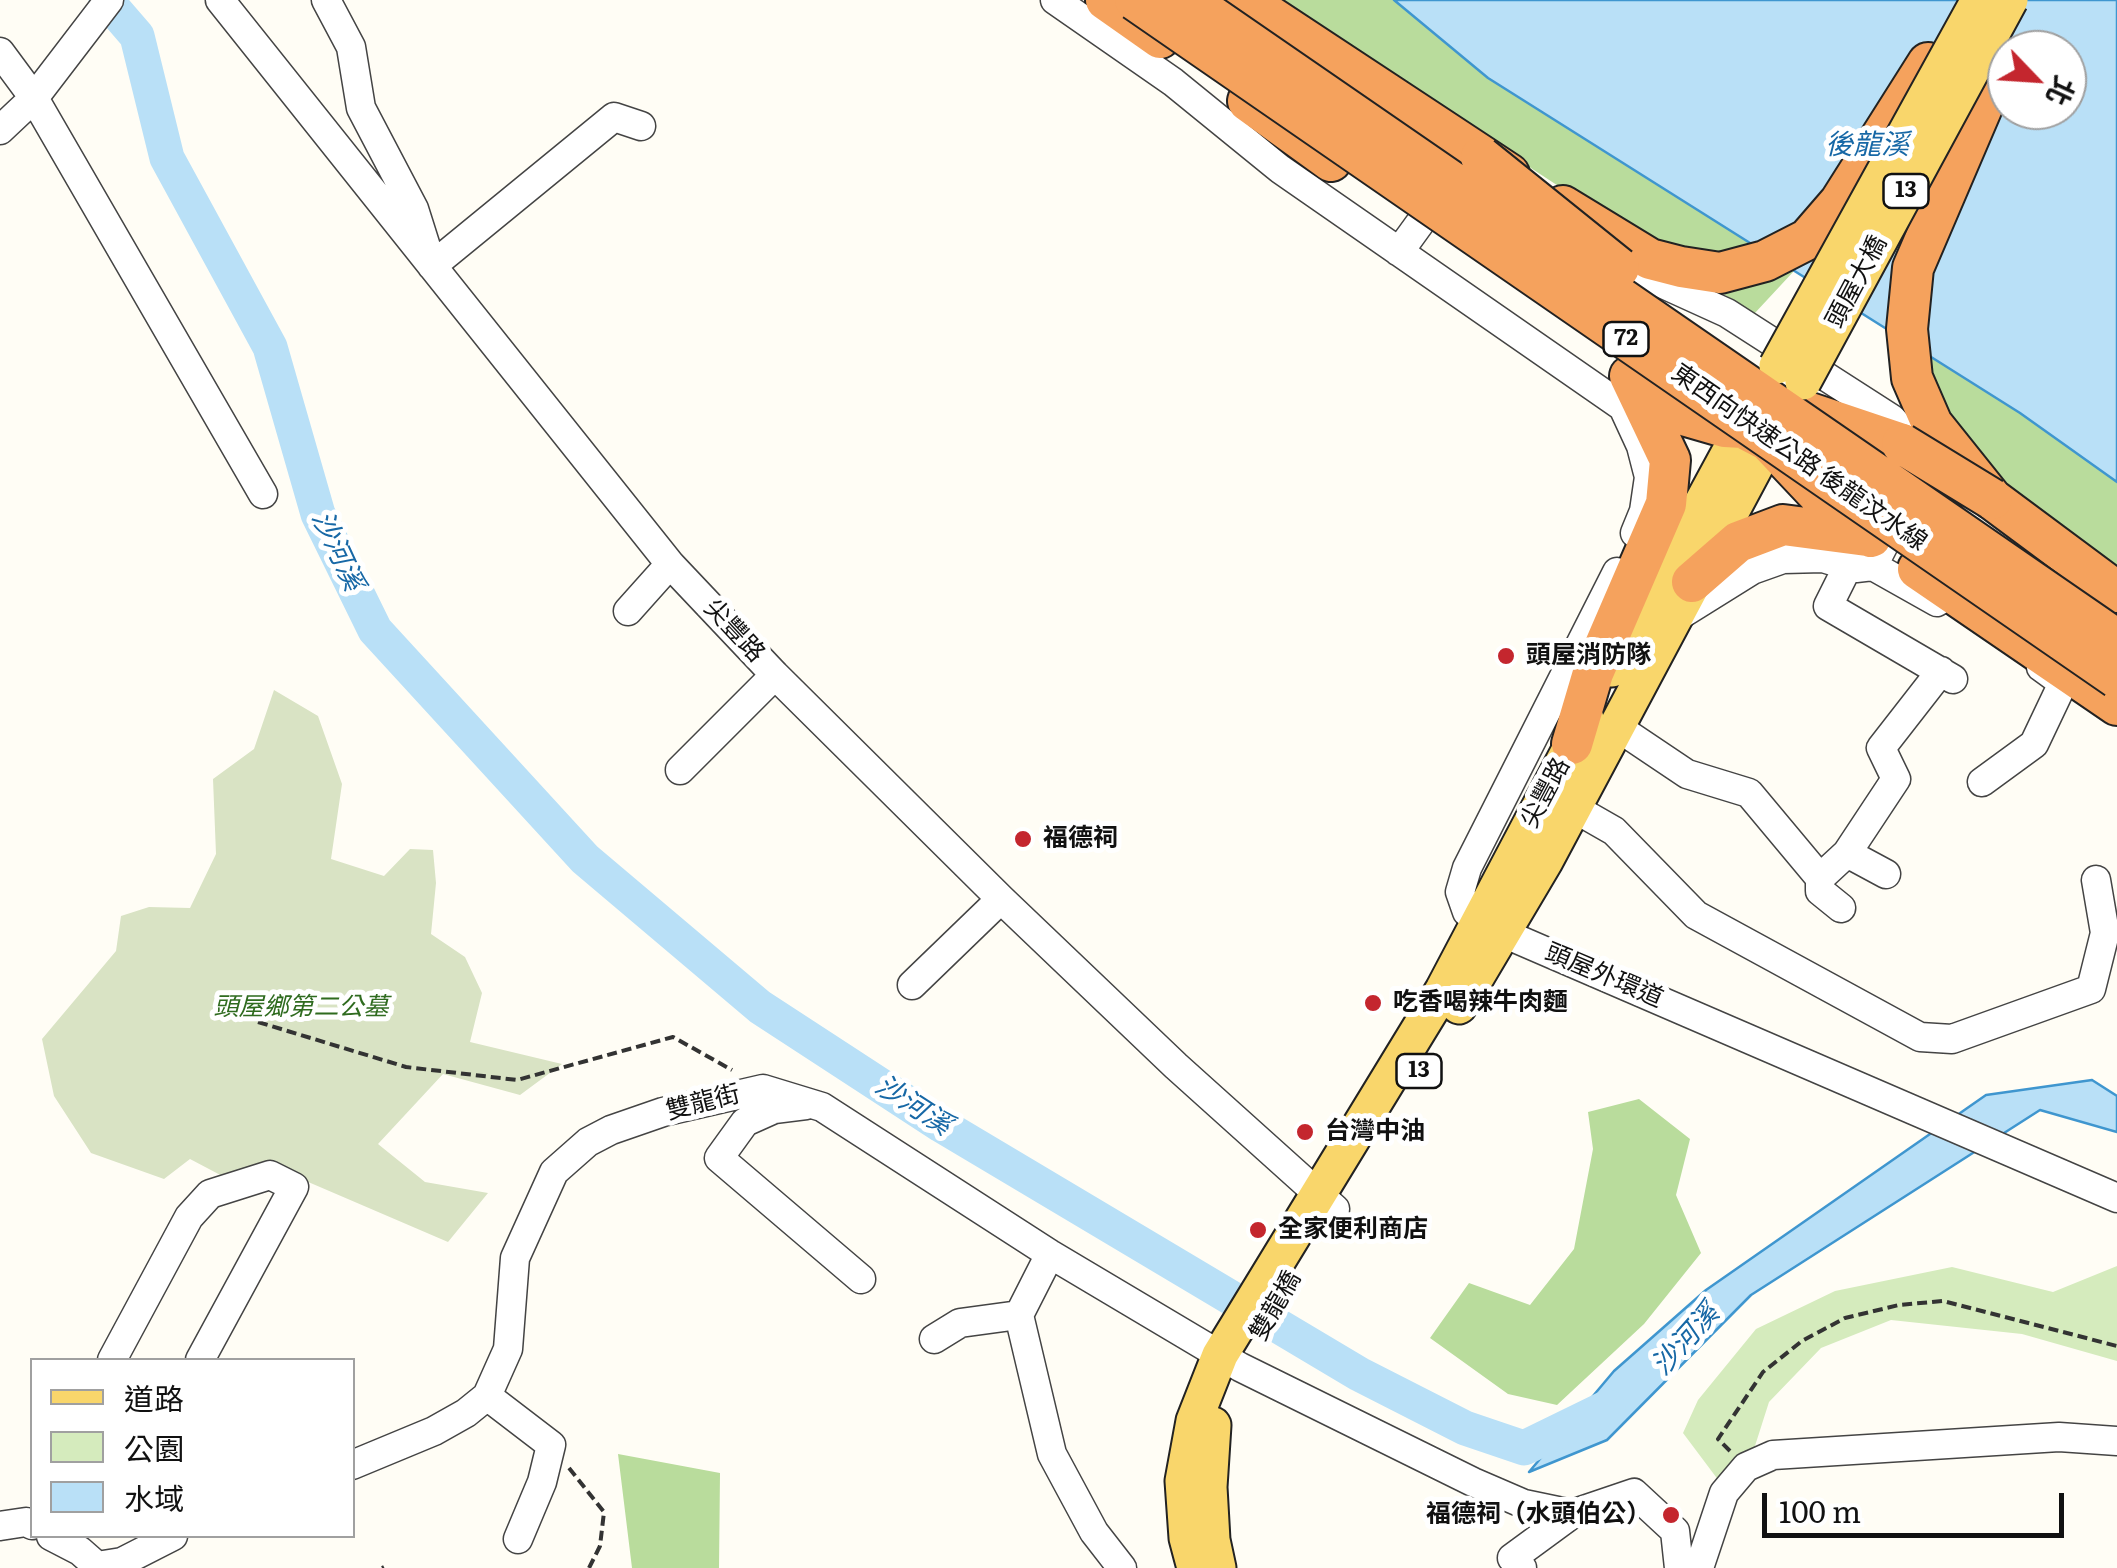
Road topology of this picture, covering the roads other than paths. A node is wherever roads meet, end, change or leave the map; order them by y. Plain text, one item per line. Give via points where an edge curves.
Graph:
1 (109, 0) edge
2 (220, 0) edge
3 (326, 0) edge
4 (1055, 0) edge
5 (1106, 0) edge
6 (1135, 0) edge
7 (1188, 0) edge
8 (1245, 0) edge
9 (2010, 0) edge
10 (1982, 12) edge
11 (0, 52) edge
12 (34, 98) junction
13 (641, 126) dead end
14 (0, 130) edge
15 (1481, 157) junction
16 (1399, 252) junction
17 (432, 266) junction
18 (1630, 376) junction
19 (1783, 385) junction
20 (1756, 434) junction
21 (262, 494) dead end
22 (1992, 499) junction
23 (1864, 556) junction
24 (670, 564) junction
25 (1692, 582) junction
26 (2117, 592) edge
27 (628, 611) dead end
28 (1675, 618) junction
29 (2117, 640) edge
30 (775, 675) junction
31 (2117, 678) edge
32 (2117, 705) edge
33 (1617, 727) junction
34 (1572, 744) junction
35 (680, 770) dead end
36 (1982, 782) dead end
37 (1572, 807) junction
38 (1847, 853) junction
39 (1886, 874) dead end
40 (1820, 878) junction
41 (2096, 880) dead end
42 (1001, 899) junction
43 (1841, 908) dead end
44 (1492, 926) junction
45 (912, 985) dead end
46 (808, 1105) junction
47 (2117, 1198) edge
48 (1327, 1202) junction
49 (1303, 1241) joint
50 (1050, 1254) junction
51 (861, 1279) dead end
52 (1019, 1315) junction
53 (934, 1339) dead end
54 (113, 1358) edge
55 (201, 1358) edge
56 (1230, 1361) junction
57 (488, 1396) junction
58 (2117, 1442) edge
59 (355, 1463) edge
60 (1572, 1514) junction
61 (171, 1538) edge
62 (518, 1539) dead end
63 (85, 1543) edge
64 (146, 1562) edge
65 (1122, 1568) edge
66 (1195, 1568) edge
67 (1218, 1568) edge
68 (1522, 1568) edge
69 (1679, 1568) edge
70 (1699, 1568) edge

1 - 12 street
2 - 17 street, 尖豐路
3 - 17 street via 351,48 361,108 414,209
4 - 16 street
5 - 18 highway
6 - 31 highway, 東西向快速公路 後龍汶水線 / 72, bridge
7 - 29 highway, 東西向快速公路 後龍汶水線 / 72, bridge
8 - 15 highway
9 - 10 main road, 頭屋大橋 / 13, bridge
10 - 15 highway, bridge via 1928,63 1840,202 1808,238 1765,261 1720,273 1650,259
10 - 19 main road, 頭屋大橋 / 13, bridge
10 - 22 highway, bridge via 1994,79 1913,268 1907,329 1912,378 1932,424
11 - 12 street
12 - 14 street
12 - 21 street
13 - 17 street via 614,117
15 - 19 highway, bridge via 1677,314
16 - 23 street via 1441,194 1567,240 1728,313 1892,419 1927,458
16 - 44 street via 1622,407 1649,477 1644,512 1617,572 1466,868 1460,892 1468,912
17 - 24 street, 尖豐路
18 - 20 highway via 1687,416
18 - 34 highway via 1670,460 1666,504 1593,673
19 - 20 main road, 尖豐路 / 13
19 - 22 highway, bridge via 1902,444
20 - 23 highway via 1817,493
20 - 25 main road, 尖豐路 / 13
20 - 34 main road, 尖豐路 / 13
22 - 26 highway
23 - 25 highway via 1783,526 1738,542
23 - 28 street via 1784,559 1752,570
23 - 32 highway
23 - 36 street via 2064,683 2034,744
23 - 38 street via 1828,606 1947,675 1882,748 1896,779
24 - 27 street
24 - 30 street, 尖豐路
25 - 28 main road, 尖豐路 / 13
28 - 33 main road, 尖豐路 / 13
30 - 35 street
30 - 42 street, 尖豐路
33 - 37 main road, 尖豐路 / 13
33 - 40 street via 1687,774 1749,793
34 - 44 main road, 尖豐路 / 13
37 - 41 street via 1614,831 1696,916 1920,1037 1952,1039 2091,989 2105,933
37 - 44 main road, 尖豐路 / 13
38 - 39 street
38 - 40 street
40 - 43 street via 1820,891
42 - 45 street
42 - 48 street, 尖豐路
44 - 47 street, 頭屋外環道
44 - 48 main road, 尖豐路 / 13
46 - 50 street, 雙龍街 via 822,1107
46 - 51 street via 745,1122 718,1158
46 - 57 street, 雙龍街 via 763,1089 664,1112 588,1142 554,1172 515,1258 508,1349
48 - 49 main road, 尖豐路 / 13
49 - 56 main road, 雙龍橋 / 13
50 - 52 street
50 - 56 street, 雙龍街
52 - 53 street via 960,1323
52 - 65 street via 1052,1454 1094,1532
54 - 55 street via 188,1217 210,1194 270,1175 294,1186
56 - 60 street, 雙龍街 via 1472,1482 1524,1504
56 - 66 main road, 13 via 1194,1421 1182,1481
56 - 67 main road, 13 via 1210,1432
57 - 59 street via 434,1431
57 - 62 street via 551,1445
58 - 70 street via 2059,1437 1773,1455 1746,1467 1724,1493
60 - 68 street via 1512,1558
60 - 69 street via 1634,1494 1674,1530
61 - 64 street
63 - 64 street via 97,1566

